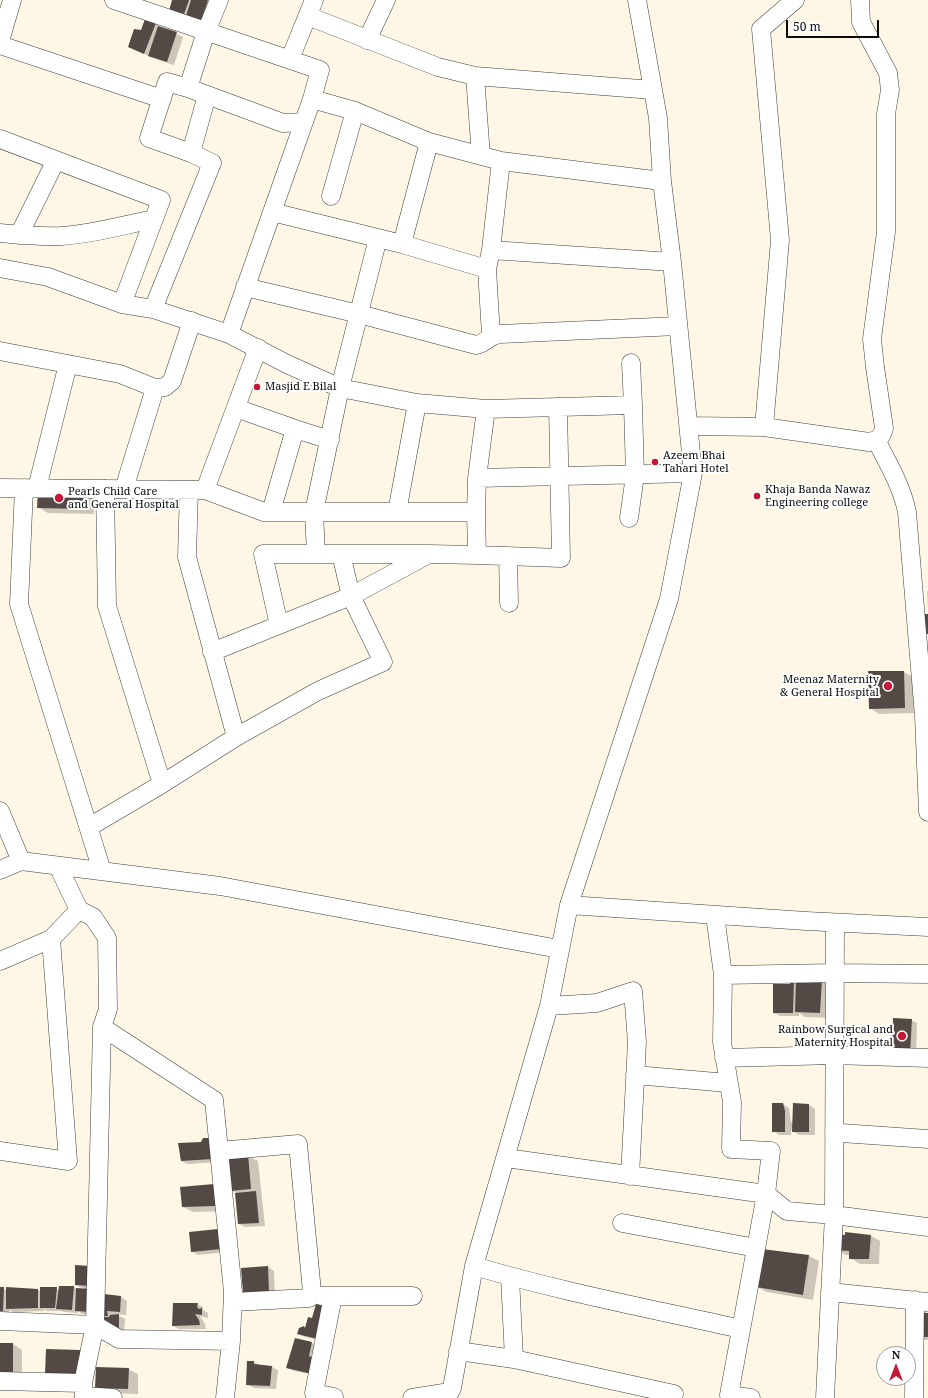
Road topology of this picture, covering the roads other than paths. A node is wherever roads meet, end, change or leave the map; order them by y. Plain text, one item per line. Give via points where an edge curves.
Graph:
1 (12, 0) edge
2 (219, 0) edge
3 (386, 0) edge
4 (637, 0) edge
5 (795, 0) edge
6 (860, 0) edge
7 (123, 2) edge
8 (311, 8) edge
9 (206, 32) junction
10 (368, 40) junction
11 (0, 41) edge
12 (0, 45) edge
13 (290, 59) junction
14 (475, 76) junction
15 (188, 88) junction
16 (653, 90) junction
17 (207, 95) junction
18 (162, 98) junction
19 (312, 99) junction
20 (355, 111) junction
21 (304, 122) junction
22 (0, 139) edge
23 (429, 142) junction
24 (191, 153) junction
25 (481, 156) junction
26 (56, 160) junction
27 (501, 161) junction
28 (662, 181) junction
29 (331, 196) dead end
30 (272, 212) junction
31 (154, 219) junction
32 (0, 233) edge
33 (19, 235) junction
34 (378, 238) junction
35 (402, 244) junction
36 (491, 250) junction
37 (672, 262) junction
38 (0, 268) edge
39 (487, 269) junction
40 (245, 287) junction
41 (122, 304) junction
42 (153, 309) junction
43 (359, 314) junction
44 (192, 322) junction
45 (678, 326) junction
46 (229, 334) junction
47 (491, 336) junction
48 (258, 348) junction
49 (0, 351) edge
50 (631, 363) dead end
51 (68, 364) junction
52 (155, 388) junction
53 (340, 388) junction
54 (417, 403) junction
55 (633, 405) junction
56 (558, 407) junction
57 (236, 408) junction
58 (486, 409) junction
59 (689, 426) junction
60 (764, 427) junction
61 (295, 429) junction
62 (330, 440) junction
63 (876, 440) junction
64 (693, 474) junction
65 (635, 475) junction
66 (559, 476) junction
67 (477, 478) junction
68 (0, 488) edge
69 (31, 488) junction
70 (105, 489) junction
71 (124, 489) junction
72 (197, 490) junction
73 (271, 512) junction
74 (314, 512) junction
75 (397, 512) junction
76 (476, 512) junction
77 (629, 518) dead end
78 (316, 554) junction
79 (341, 554) junction
80 (430, 554) junction
81 (477, 555) junction
82 (508, 556) junction
83 (351, 596) junction
84 (509, 603) dead end
85 (279, 625) junction
86 (212, 652) junction
87 (926, 716) edge
88 (236, 737) junction
89 (162, 784) junction
90 (0, 810) edge
91 (928, 812) edge
92 (89, 827) junction
93 (21, 861) junction
94 (58, 866) junction
95 (0, 870) edge
96 (102, 871) junction
97 (569, 905) junction
98 (80, 910) junction
99 (715, 915) junction
100 (835, 923) junction
101 (928, 927) edge
102 (51, 939) junction
103 (559, 950) junction
104 (0, 961) edge
105 (834, 973) junction
106 (928, 974) edge
107 (723, 975) junction
108 (548, 1006) junction
109 (102, 1027) junction
110 (834, 1055) junction
111 (724, 1058) junction
112 (928, 1058) edge
113 (636, 1075) junction
114 (728, 1083) junction
115 (834, 1134) junction
116 (928, 1139) edge
117 (0, 1151) edge
118 (219, 1151) junction
119 (506, 1158) junction
120 (630, 1176) junction
121 (766, 1194) junction
122 (834, 1215) junction
123 (622, 1223) dead end
124 (928, 1227) edge
125 (756, 1248) junction
126 (474, 1266) junction
127 (510, 1277) junction
128 (830, 1292) junction
129 (312, 1296) junction
130 (333, 1296) junction
131 (413, 1296) dead end
132 (921, 1301) edge
133 (233, 1302) junction
134 (0, 1321) edge
135 (94, 1325) junction
136 (741, 1329) junction
137 (231, 1341) junction
138 (458, 1351) junction
139 (514, 1359) junction
140 (0, 1381) edge
141 (84, 1393) edge
142 (674, 1394) dead end
143 (113, 1398) edge
144 (225, 1398) edge
145 (334, 1398) edge
146 (412, 1398) edge
147 (751, 1398) edge
148 (825, 1398) edge
149 (914, 1398) edge

1 - 11 street
2 - 9 street
3 - 10 street
4 - 16 street
5 - 60 street via 761,29 780,240
6 - 63 street via 861,22 888,72 890,90 886,114 886,232 872,339 884,428 882,435
7 - 9 street
8 - 10 street
8 - 13 street
9 - 13 street
9 - 15 street
10 - 14 street via 438,67
12 - 18 street
13 - 19 street via 320,70
14 - 16 street
14 - 25 street
15 - 17 street
15 - 18 street via 167,82
16 - 28 street via 658,118
17 - 21 street via 282,123
17 - 24 street
18 - 24 street via 149,138
19 - 20 street
19 - 21 street
20 - 23 street
20 - 29 street
21 - 30 street
22 - 26 street
23 - 25 street
23 - 35 street
24 - 42 street via 212,163
25 - 27 street
26 - 31 street via 161,200
26 - 33 street
27 - 28 street
27 - 36 street
28 - 37 street
30 - 34 street
30 - 40 street
31 - 33 street via 62,236
31 - 41 street
32 - 33 street
34 - 35 street
34 - 43 street
35 - 39 street
36 - 37 street
36 - 39 street
37 - 45 street
38 - 41 street via 48,277
39 - 47 street
40 - 43 street
40 - 46 street
41 - 42 street
42 - 44 street
43 - 47 street via 476,345
43 - 53 street
44 - 46 street
44 - 52 street via 172,381 165,387
45 - 47 street
45 - 59 street
46 - 48 street
48 - 53 street
48 - 57 street
49 - 51 street
50 - 55 street
51 - 52 street via 120,374
51 - 69 street
52 - 71 street
53 - 54 street
53 - 62 street
54 - 58 street
54 - 75 street
55 - 56 street
55 - 65 street
56 - 58 street
56 - 66 street
57 - 61 street
57 - 72 street
58 - 67 street
59 - 60 street
59 - 64 street
60 - 63 street via 869,442
61 - 62 street
61 - 73 street
62 - 74 street
63 - 87 street via 905,500
64 - 65 street
64 - 97 street via 669,599
65 - 66 street
65 - 77 street
66 - 67 street
66 - 82 street via 561,558
67 - 76 street
68 - 69 street
69 - 70 street
69 - 92 street via 19,604
70 - 71 street
70 - 89 street via 107,606
71 - 72 street
72 - 73 street
72 - 86 street via 187,557
73 - 74 street
74 - 75 street
74 - 78 street
75 - 76 street
76 - 81 street
78 - 79 street
78 - 85 street via 263,554
79 - 80 street
79 - 83 street
80 - 81 street
80 - 83 street
81 - 82 street
82 - 84 street
83 - 85 street
83 - 88 street via 383,662 318,691
85 - 86 street
86 - 88 street
87 - 91 street
88 - 89 street
89 - 92 street
90 - 93 street
92 - 96 street
93 - 94 street
93 - 95 street
94 - 96 street
94 - 98 street
96 - 103 street via 220,886
97 - 99 street
97 - 103 street
98 - 102 street
98 - 109 street via 93,917 107,938 108,1009
99 - 100 street
99 - 107 street
100 - 101 street
100 - 105 street
102 - 104 street
102 - 117 street via 68,1161
103 - 108 street
105 - 106 street
105 - 107 street
105 - 110 street
107 - 111 street
108 - 113 street via 597,1003 633,991 637,1042
108 - 119 street
109 - 118 street via 214,1100
109 - 135 street
110 - 111 street
110 - 112 street
110 - 115 street
111 - 114 street
113 - 114 street
113 - 120 street
114 - 121 street via 732,1102 730,1149 771,1151
115 - 116 street
115 - 122 street
118 - 129 street via 298,1144
118 - 133 street
119 - 120 street
119 - 126 street
120 - 121 street
121 - 122 street via 787,1211
121 - 125 street
122 - 124 street
122 - 128 street
123 - 125 street
125 - 136 street
126 - 127 street
126 - 138 street
127 - 136 street
127 - 139 street
128 - 132 street
128 - 148 street
129 - 130 street
129 - 133 street
130 - 131 street
130 - 145 street via 314,1393
132 - 149 street
133 - 137 street
134 - 135 street
135 - 137 street via 119,1339
135 - 141 street
136 - 147 street via 729,1395
137 - 144 street
138 - 139 street
138 - 146 street via 450,1392
139 - 142 street
140 - 141 street
141 - 143 street

